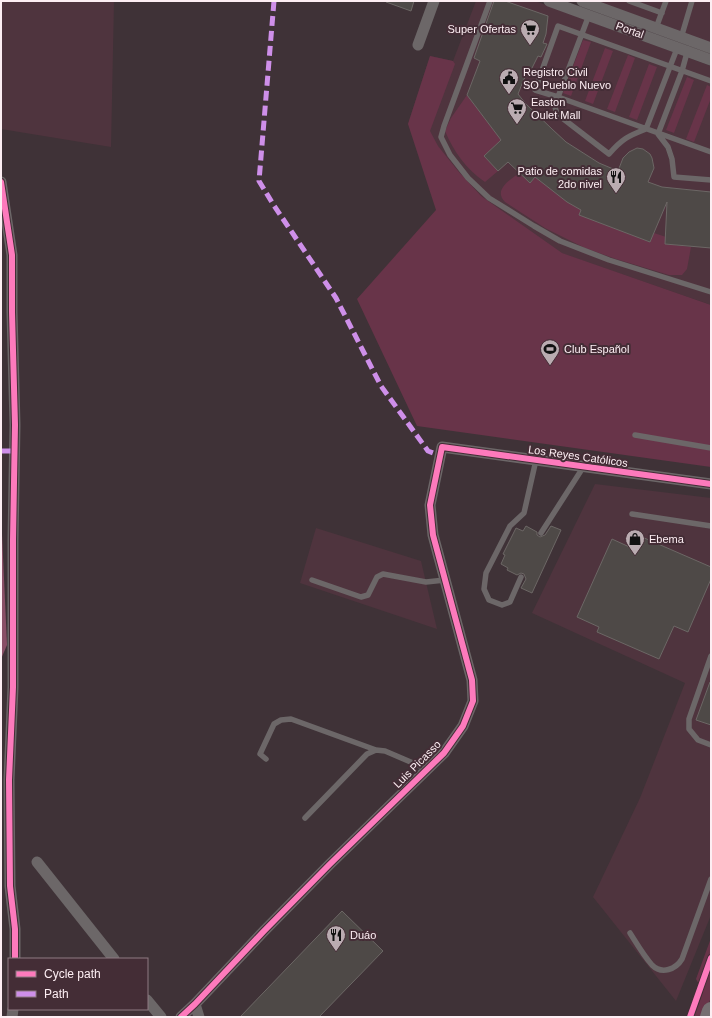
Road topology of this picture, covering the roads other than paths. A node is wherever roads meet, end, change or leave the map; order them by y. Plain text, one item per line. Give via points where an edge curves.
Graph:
1 (434, 1) edge
2 (490, 1) edge
3 (549, 1) edge
4 (582, 1) edge
5 (629, 1) edge
6 (666, 1) edge
7 (692, 1) edge
8 (591, 10) junction
9 (662, 13) junction
10 (656, 28) junction
11 (581, 35) junction
12 (684, 44) junction
13 (418, 45) dead end
14 (711, 48) edge
15 (711, 60) edge
16 (670, 66) junction
17 (682, 71) junction
18 (711, 80) edge
19 (558, 97) junction
20 (646, 129) junction
21 (658, 134) junction
22 (711, 152) edge
23 (711, 180) edge
24 (1, 182) edge
25 (711, 292) edge
26 (636, 435) dead end
27 (442, 447) joint
28 (711, 448) edge
29 (536, 460) junction
30 (584, 466) junction
31 (711, 484) edge
32 (632, 514) dead end
33 (711, 526) edge
34 (541, 533) dead end
35 (521, 577) dead end
36 (312, 580) dead end
37 (445, 580) junction
38 (711, 656) edge
39 (711, 745) edge
40 (376, 750) junction
41 (266, 759) dead end
42 (427, 769) junction
43 (305, 818) dead end
44 (37, 862) dead end
45 (711, 879) edge
46 (630, 933) dead end
47 (14, 958) edge
48 (113, 958) edge
49 (148, 1001) edge
50 (195, 1004) junction
51 (711, 1011) edge
52 (161, 1017) edge
53 (181, 1017) edge
54 (199, 1017) edge
55 (709, 1017) edge

1 - 13 street
2 - 25 lane via 441,137 450,155 468,178 489,198 560,241 609,260
3 - 8 street, Portal
4 - 8 street, Portal
5 - 9 lane
6 - 9 lane
7 - 12 lane
8 - 10 street, Portal
8 - 11 lane
8 - 12 street, Portal
9 - 10 lane
10 - 12 street, Portal
11 - 16 lane
11 - 19 lane
11 - 19 lane via 558,26 535,90
12 - 14 street, Portal
12 - 15 street, Portal
12 - 16 lane
12 - 17 lane
16 - 17 lane
16 - 20 lane
17 - 18 lane
17 - 21 lane
19 - 20 lane
19 - 20 lane via 555,106 557,114 609,154 620,142
20 - 21 lane
21 - 22 lane
21 - 23 lane via 668,147 674,177
24 - 47 street via 12,254 15,425 10,780 10,886 16,929
26 - 28 lane
27 - 29 street, Los Reyes Católicos
27 - 37 street, Luis Picasso via 430,505 433,535
29 - 30 street, Los Reyes Católicos
29 - 35 lane via 524,513 510,526 486,573 484,589 489,600 502,605 510,602
30 - 31 street, Los Reyes Católicos
30 - 34 lane
32 - 33 lane
36 - 37 lane via 361,597 368,595 377,577 383,574 426,582
37 - 42 street, Luis Picasso via 472,680 473,701 463,726 444,753
38 - 39 lane via 689,719 689,729 698,740
40 - 41 lane via 291,719 274,724 260,754
40 - 42 lane via 385,751
40 - 43 lane via 367,754
42 - 50 street, Luis Picasso via 330,864
44 - 48 street
45 - 46 lane via 682,959 676,966 664,970 652,966
49 - 52 street
50 - 53 street, Luis Picasso
50 - 54 street
51 - 55 main road

